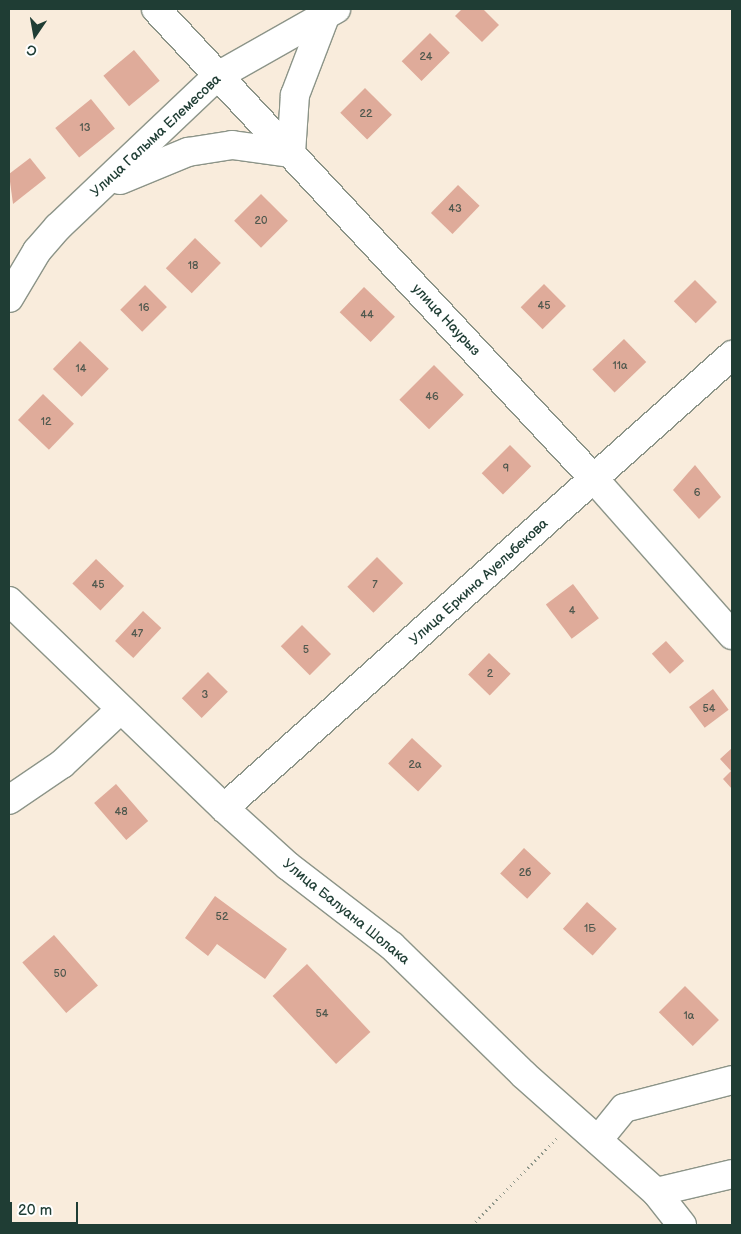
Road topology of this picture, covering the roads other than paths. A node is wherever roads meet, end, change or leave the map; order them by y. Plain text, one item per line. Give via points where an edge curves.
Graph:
1 (156, 9) edge
2 (331, 11) edge
3 (216, 78) junction
4 (291, 153) junction
5 (94, 193) junction
6 (37, 251) junction
7 (9, 269) edge
8 (9, 298) edge
9 (732, 355) edge
10 (595, 480) junction
11 (9, 601) edge
12 (732, 635) edge
13 (120, 710) junction
14 (9, 800) edge
15 (224, 808) junction
16 (732, 1080) edge
17 (598, 1140) junction
18 (732, 1174) edge
19 (656, 1192) junction
20 (682, 1225) edge

1 - 3 street, улица Наурыз
2 - 3 street, Улица Галыма Елемесова
2 - 4 street via 295,95
3 - 4 street, улица Наурыз
3 - 5 street, Улица Галыма Елемесова
4 - 5 street via 232,145 188,152 144,167
4 - 10 street, улица Наурыз
5 - 6 street, Улица Галыма Елемесова
6 - 7 street
6 - 8 street, Улица Галыма Елемесова
9 - 10 street, Улица Еркина Ауельбекова
10 - 12 street, улица Наурыз
10 - 15 street, Улица Еркина Ауельбекова
11 - 13 street, Улица Балуана Шолака
13 - 14 street via 62,764
13 - 15 street, Улица Балуана Шолака
15 - 17 street, Улица Балуана Шолака via 288,866 392,946
16 - 17 street via 624,1108
17 - 19 street, Улица Балуана Шолака
18 - 19 street
19 - 20 street, Улица Балуана Шолака

